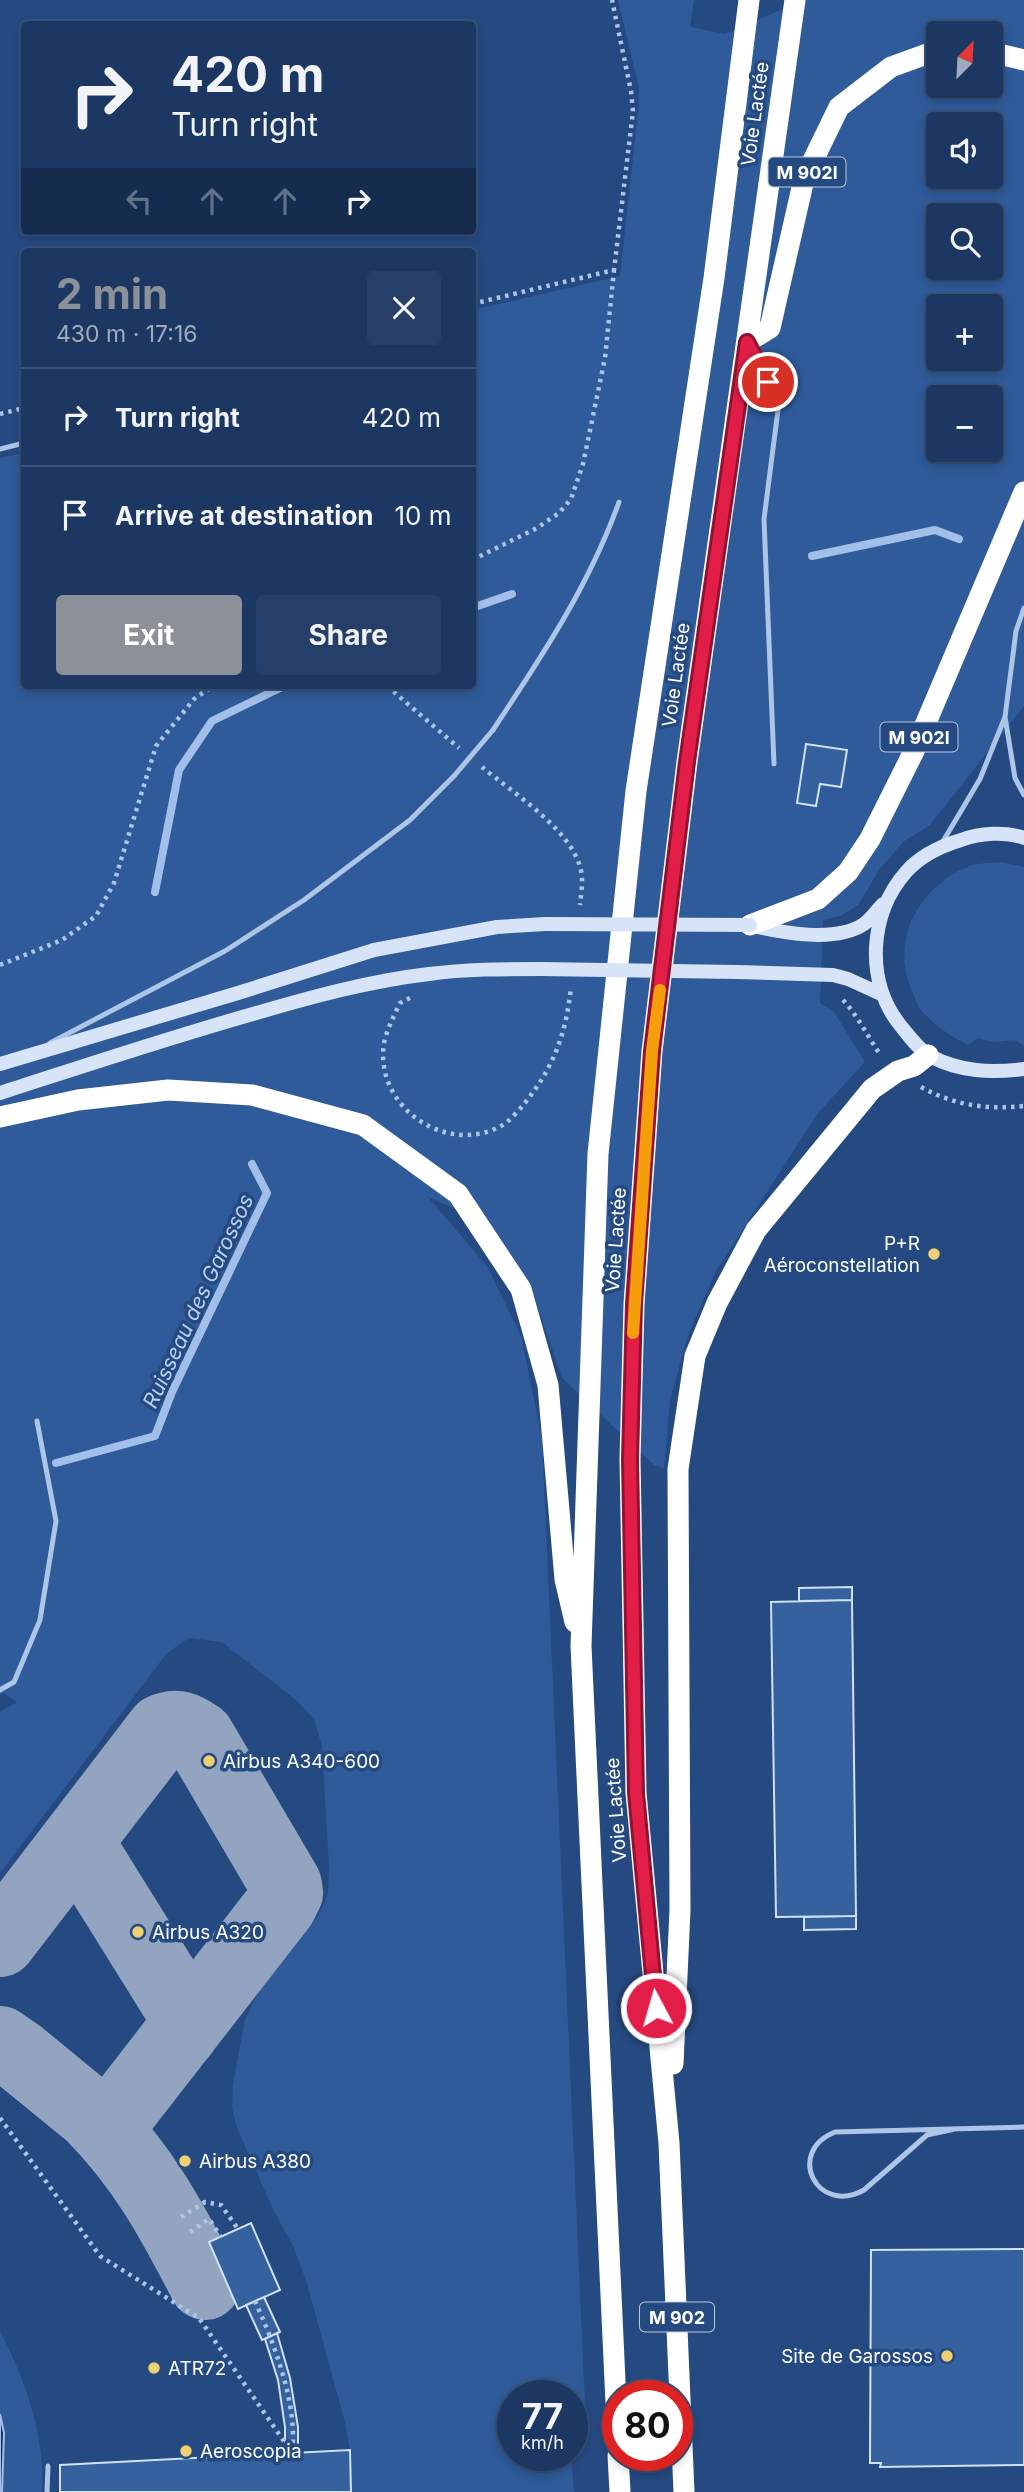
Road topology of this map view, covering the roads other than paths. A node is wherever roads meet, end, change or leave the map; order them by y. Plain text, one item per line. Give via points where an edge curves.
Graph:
1 (749, 0) edge
2 (795, 0) edge
3 (926, 55) edge
4 (1003, 55) edge
5 (1024, 60) edge
6 (747, 342) junction
7 (21, 444) edge
8 (0, 449) edge
9 (1024, 492) edge
10 (619, 502) dead end
11 (1024, 608) edge
12 (1005, 717) junction
13 (774, 764) dead end
14 (1024, 795) edge
15 (1024, 838) edge
16 (940, 846) junction
17 (887, 901) junction
18 (750, 925) junction
19 (883, 995) junction
20 (928, 1055) junction
21 (24, 1057) junction
22 (0, 1064) edge
23 (1024, 1069) edge
24 (0, 1093) edge
25 (0, 1117) edge
26 (37, 1421) dead end
27 (581, 1646) junction
28 (0, 1690) edge
29 (1024, 2127) edge
30 (955, 2129) junction
31 (669, 2143) junction
32 (615, 2380) edge
33 (48, 2466) dead end
34 (619, 2471) edge
35 (47, 2492) edge
36 (620, 2492) edge
37 (684, 2492) edge

1 - 27 highway, Voie Lactée / M 902 via 714,278 636,791 598,1154
2 - 6 highway, Voie Lactée / M 902
3 - 6 highway, M 902l via 891,67 839,107 804,179 770,328
4 - 5 highway
6 - 13 lane via 779,402 764,519
6 - 31 highway, Voie Lactée / M 902 via 687,762 654,1037 634,1304 630,1459 636,1793
7 - 8 lane
9 - 18 highway, M 902l via 914,751 870,839 848,872 818,899
10 - 21 lane, bridge via 608,534 555,637 493,730 410,820 304,900 225,951
11 - 12 lane via 1016,631
12 - 14 lane via 1015,778
12 - 16 lane via 981,779
15 - 16 main road via 976,835
16 - 17 main road via 907,871
17 - 18 main road via 862,925 832,934 785,934
17 - 19 main road via 877,932 876,964
18 - 21 main road, bridge via 497,927 374,950
19 - 20 main road via 894,1017
19 - 24 main road, bridge via 833,975 478,969 429,974 317,996
20 - 23 main road via 991,1073
20 - 31 highway via 872,1089 756,1230 695,1356 678,1469 680,1910
21 - 22 main road
25 - 27 highway via 78,1100 168,1090 252,1095 363,1125 458,1194 521,1289 548,1385 565,1579
26 - 28 lane via 56,1521 40,1620 14,1682
27 - 32 highway, Voie Lactée / M 902
29 - 30 lane
30 - 30 lane via 835,2132 825,2136 811,2153 811,2174 823,2191 854,2195 927,2135
31 - 37 highway, Voie Lactée / M 902
33 - 35 lane
34 - 36 highway

